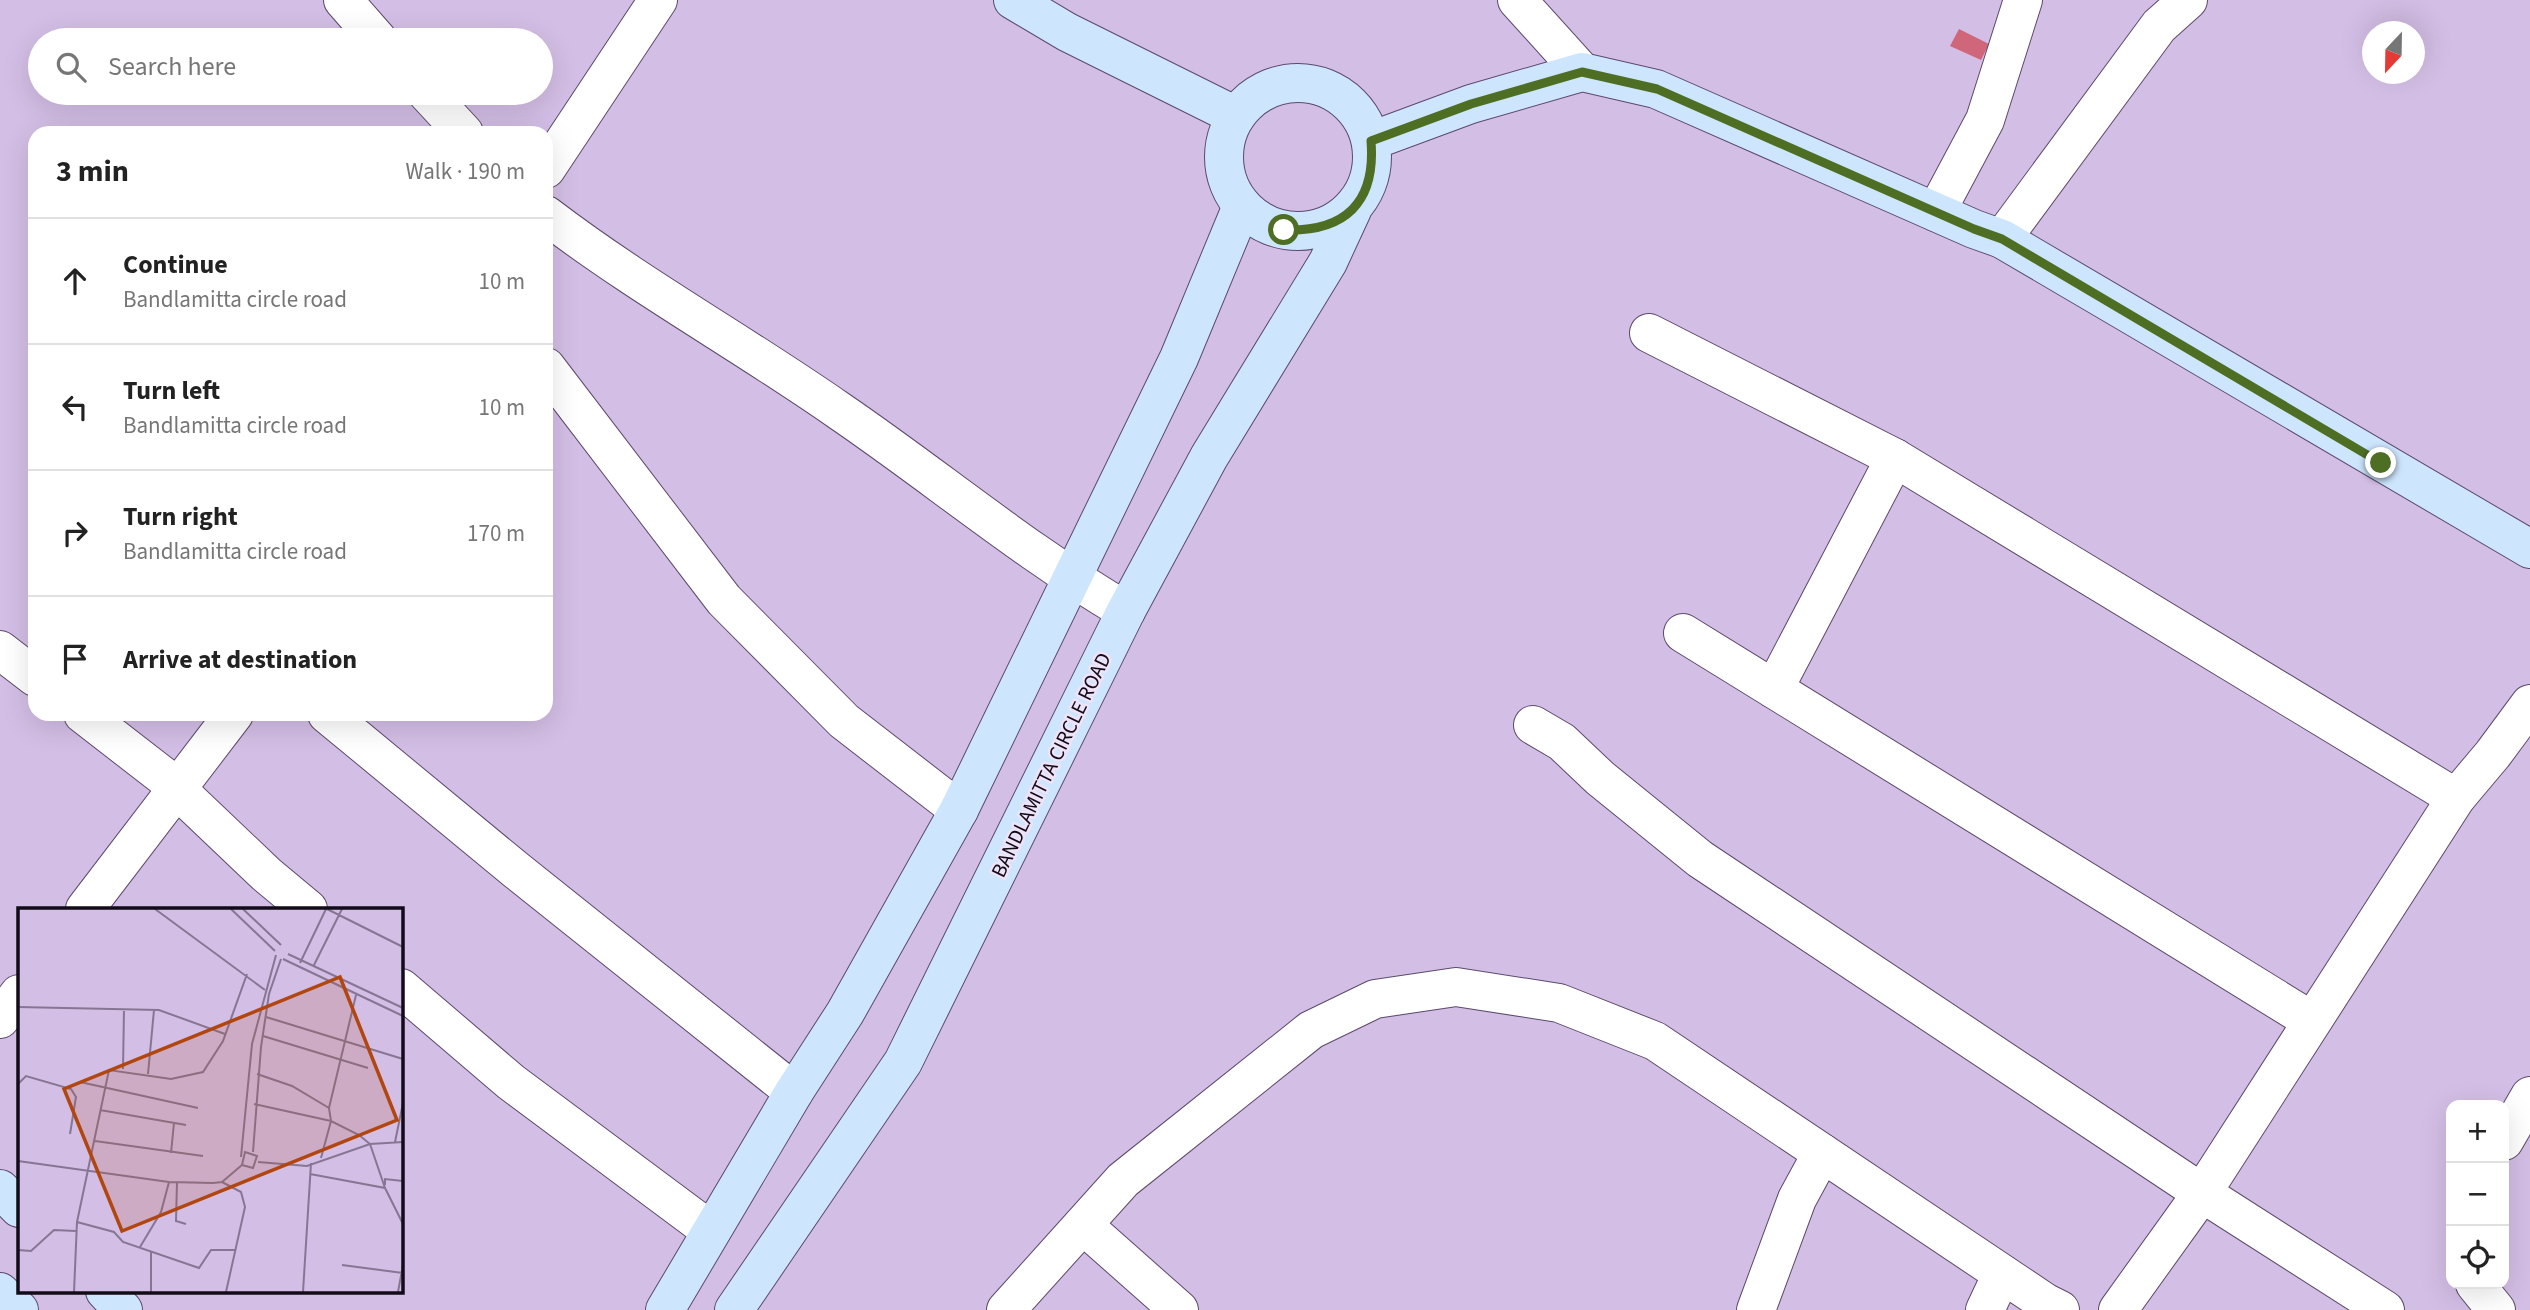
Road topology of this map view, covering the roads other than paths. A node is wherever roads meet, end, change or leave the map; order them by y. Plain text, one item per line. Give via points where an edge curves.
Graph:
1 (343, 0) edge
2 (658, 0) edge
3 (1013, 0) edge
4 (1517, 0) edge
5 (2023, 0) edge
6 (2188, 0) edge
7 (368, 28) edge
8 (1582, 72) junction
9 (438, 105) edge
10 (1236, 116) junction
11 (458, 126) edge
12 (1371, 141) junction
13 (553, 158) edge
14 (1242, 206) junction
15 (1352, 210) junction
16 (1936, 212) junction
17 (553, 220) edge
18 (2002, 239) junction
19 (1649, 333) dead end
20 (553, 376) edge
21 (1895, 458) junction
22 (2530, 549) edge
23 (1071, 578) junction
24 (1126, 611) junction
25 (1683, 633) dead end
26 (0, 650) edge
27 (28, 672) edge
28 (1774, 689) junction
29 (2530, 704) edge
30 (92, 721) edge
31 (229, 721) edge
32 (335, 721) edge
33 (1533, 725) dead end
34 (178, 789) junction
35 (2455, 798) junction
36 (959, 810) junction
37 (86, 908) edge
38 (307, 908) edge
39 (402, 989) edge
40 (18, 995) edge
41 (0, 1019) edge
42 (2312, 1021) junction
43 (794, 1092) junction
44 (2530, 1097) edge
45 (2509, 1133) edge
46 (1822, 1153) junction
47 (0, 1189) edge
48 (2202, 1193) junction
49 (18, 1207) edge
50 (1083, 1224) junction
51 (711, 1231) junction
52 (2002, 1274) junction
53 (2479, 1289) edge
54 (0, 1292) edge
55 (106, 1292) edge
56 (2123, 1303) edge
57 (19, 1310) edge
58 (122, 1310) edge
59 (665, 1310) edge
60 (734, 1310) edge
61 (1006, 1310) edge
62 (1178, 1310) edge
63 (1756, 1310) edge
64 (1985, 1310) edge
65 (2060, 1310) edge
66 (2385, 1310) edge
67 (2496, 1310) edge

1 - 7 street
2 - 13 street
3 - 10 street via 1057,27
4 - 8 street
5 - 16 street via 1985,120
6 - 18 street via 2159,26
8 - 12 street via 1471,104
8 - 16 street via 1657,89
9 - 11 street
10 - 12 street, BANDLAMITTA CIRCLE ROAD via 1269,88 1312,85 1333,91 1350,104
10 - 14 street, BANDLAMITTA CIRCLE ROAD via 1226,138 1224,162 1229,186
12 - 15 street, BANDLAMITTA CIRCLE ROAD via 1373,166 1366,189
14 - 15 street, BANDLAMITTA CIRCLE ROAD via 1261,222 1284,230 1309,231 1332,224
14 - 23 street via 1179,358
15 - 24 street, BANDLAMITTA CIRCLE ROAD via 1328,262 1209,457
16 - 18 street
17 - 23 street via 838,409
18 - 22 street
19 - 21 street
20 - 36 street via 724,600 844,721
21 - 28 street
21 - 35 street
23 - 24 street
23 - 36 street
24 - 60 street, BANDLAMITTA CIRCLE ROAD via 903,1062
25 - 28 street
26 - 27 street
28 - 42 street
29 - 35 street
30 - 34 street
31 - 34 street
32 - 43 street
33 - 48 street via 1562,742 1700,859
34 - 37 street
34 - 38 street
35 - 42 street
36 - 43 street via 845,1013
39 - 51 street via 511,1082
40 - 41 street
42 - 48 street
43 - 51 street
44 - 45 street
46 - 50 street via 1656,1041 1559,1003 1456,987 1376,999 1311,1030 1123,1180
46 - 52 street
46 - 63 street via 1797,1199
47 - 49 street
48 - 56 street
48 - 66 street
50 - 61 street
50 - 62 street
51 - 59 street
52 - 64 street
52 - 65 street
53 - 67 street
54 - 57 street
55 - 58 street

